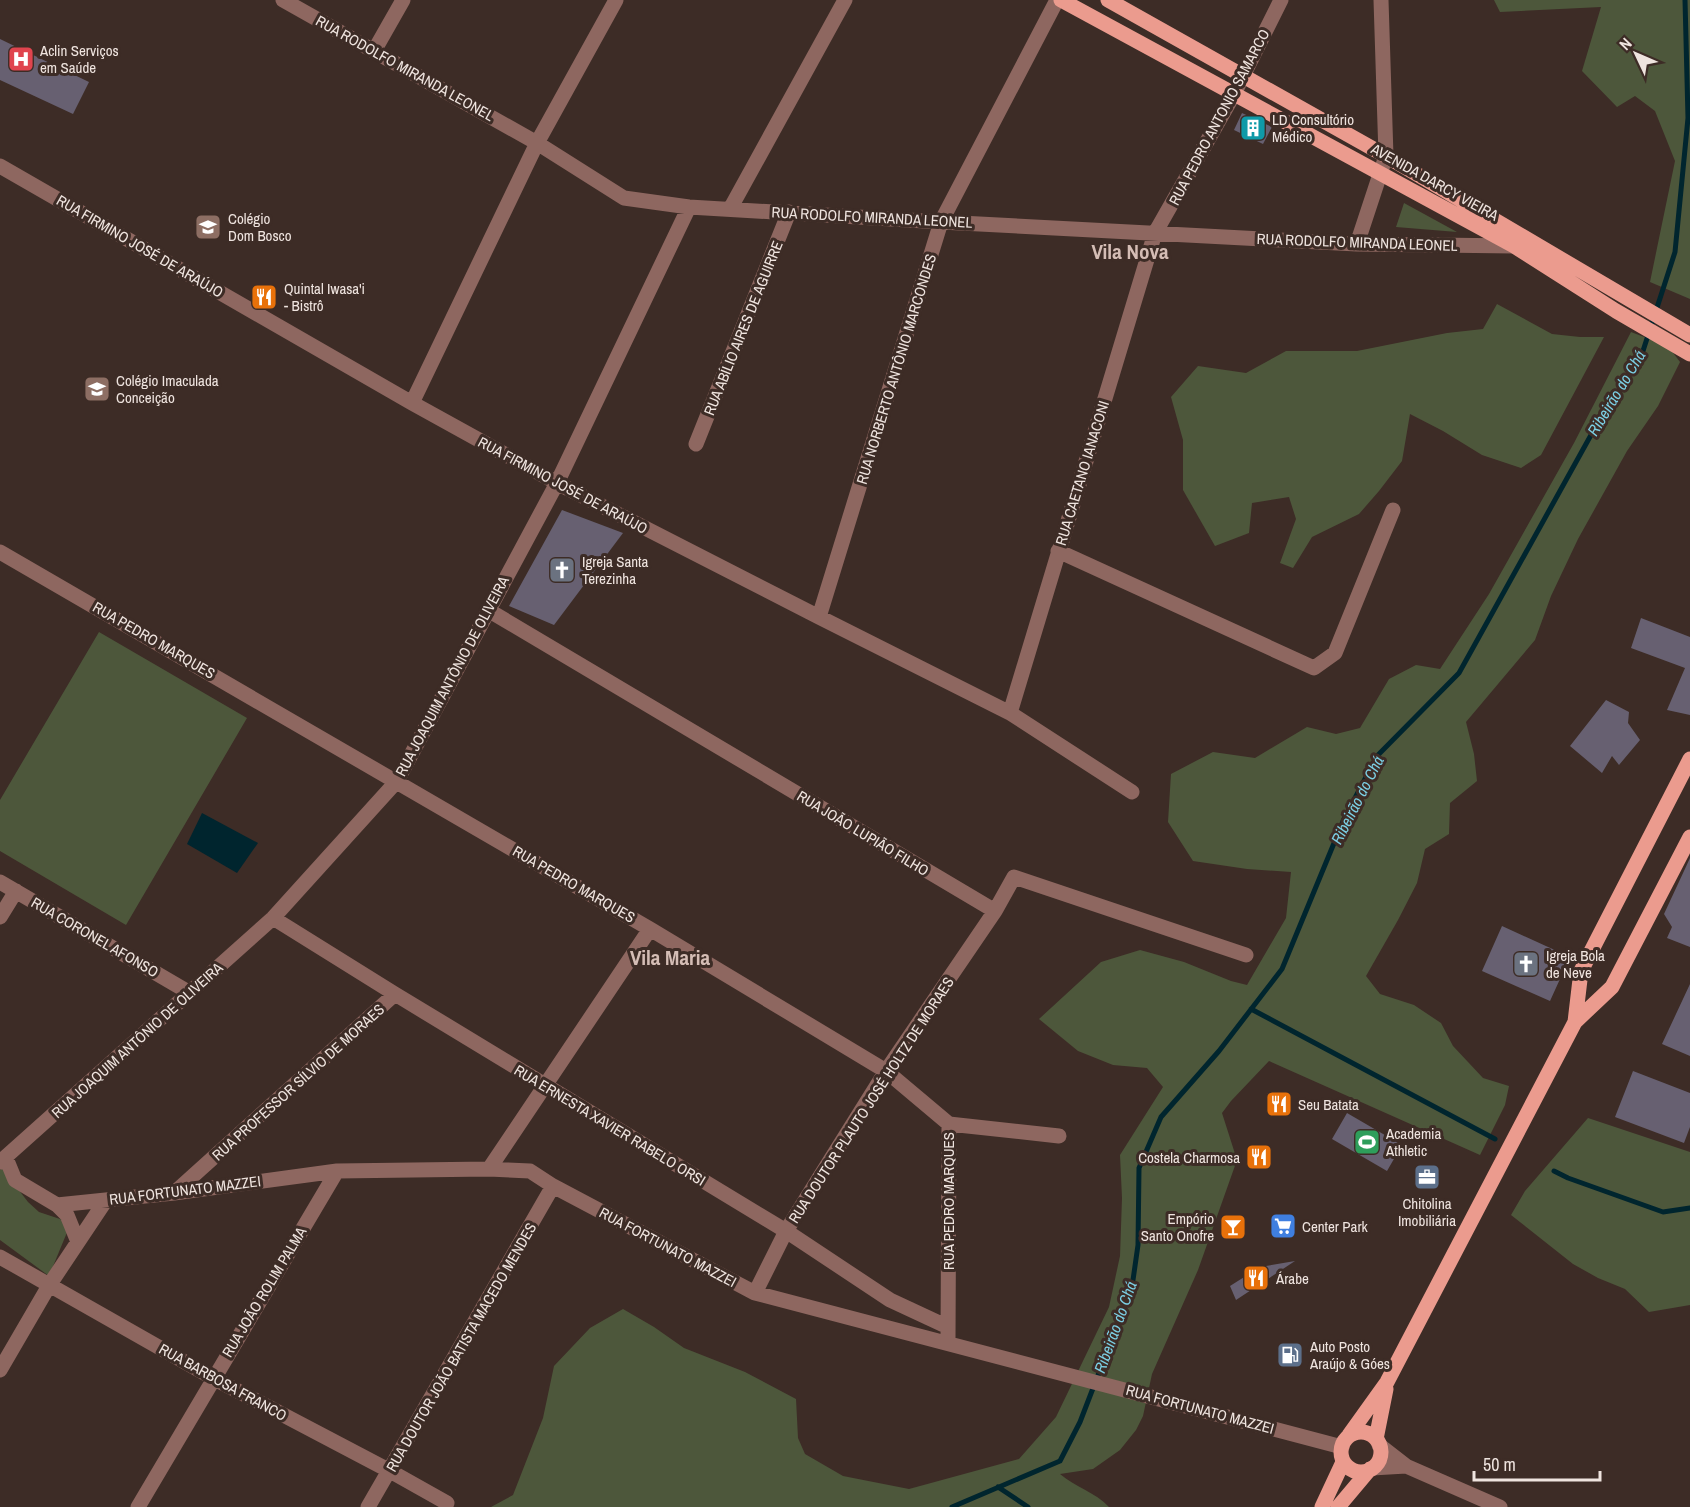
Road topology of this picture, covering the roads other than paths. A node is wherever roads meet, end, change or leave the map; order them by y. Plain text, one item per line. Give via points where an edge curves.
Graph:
1 (284, 0) edge
2 (403, 0) edge
3 (616, 0) edge
4 (845, 0) edge
5 (1059, 0) edge
6 (1108, 0) edge
7 (1281, 0) edge
8 (1381, 0) edge
9 (374, 51) junction
10 (1244, 75) junction
11 (1234, 94) junction
12 (537, 143) junction
13 (1386, 156) junction
14 (0, 166) edge
15 (1382, 173) junction
16 (689, 207) junction
17 (730, 209) junction
18 (789, 212) junction
19 (941, 222) junction
20 (1155, 233) junction
21 (1357, 244) junction
22 (1514, 246) junction
23 (1690, 335) edge
24 (1687, 352) edge
25 (412, 403) junction
26 (696, 444) dead end
27 (557, 483) junction
28 (1393, 510) dead end
29 (1058, 551) junction
30 (0, 552) edge
31 (488, 610) junction
32 (819, 617) junction
33 (1010, 713) junction
34 (1690, 759) edge
35 (397, 780) junction
36 (1132, 792) dead end
37 (1690, 837) edge
38 (0, 882) edge
39 (16, 891) junction
40 (995, 911) junction
41 (0, 917) edge
42 (273, 918) junction
43 (650, 929) junction
44 (1246, 956) dead end
45 (190, 993) junction
46 (395, 994) junction
47 (1575, 1022) junction
48 (886, 1071) junction
49 (546, 1086) junction
50 (949, 1124) junction
51 (1059, 1137) dead end
52 (3, 1160) edge
53 (489, 1169) junction
54 (337, 1171) junction
55 (553, 1186) junction
56 (174, 1193) junction
57 (106, 1200) junction
58 (57, 1204) junction
59 (786, 1231) junction
60 (78, 1242) junction
61 (0, 1257) edge
62 (50, 1284) junction
63 (755, 1293) junction
64 (948, 1335) junction
65 (0, 1370) edge
66 (213, 1378) junction
67 (1387, 1382) junction
68 (1378, 1442) junction
69 (1345, 1448) junction
70 (1406, 1466) junction
71 (1371, 1469) junction
72 (390, 1471) junction
73 (447, 1503) dead end
74 (138, 1507) edge
75 (368, 1507) edge
76 (1322, 1507) edge
77 (1338, 1507) edge
78 (1500, 1507) edge

1 - 9 street, RUA RODOLFO MIRANDA LEONEL
2 - 9 street
3 - 12 street
4 - 17 street
5 - 11 main road, AVENIDA DARCY VIEIRA
5 - 19 street, RUA NORBERTO ANTÔNIO MARCONDES
6 - 10 main road, AVENIDA DARCY VIEIRA
7 - 10 street, RUA PEDRO ANTONIO SAMARCO
8 - 13 street
9 - 12 street, RUA RODOLFO MIRANDA LEONEL
10 - 11 street, RUA PEDRO ANTONIO SAMARCO
10 - 13 main road, AVENIDA DARCY VIEIRA
11 - 15 main road, AVENIDA DARCY VIEIRA
11 - 20 street, RUA PEDRO ANTONIO SAMARCO
12 - 16 street, RUA RODOLFO MIRANDA LEONEL via 624,198
12 - 25 street
13 - 15 street
13 - 23 main road, AVENIDA DARCY VIEIRA
14 - 25 street, RUA FIRMINO JOSÉ DE ARAÚJO
15 - 21 street
15 - 22 main road, AVENIDA DARCY VIEIRA
16 - 17 street, RUA RODOLFO MIRANDA LEONEL
16 - 27 street, RUA JOAQUIM ANTÔNIO DE OLIVEIRA
17 - 18 street, RUA RODOLFO MIRANDA LEONEL
18 - 19 street, RUA RODOLFO MIRANDA LEONEL
18 - 26 street, RUA ABÍLIO AIRES DE AGUIRRE
19 - 20 street, RUA RODOLFO MIRANDA LEONEL
19 - 32 street, RUA NORBERTO ANTÔNIO MARCONDES
20 - 21 street, RUA RODOLFO MIRANDA LEONEL
20 - 29 street, RUA CAETANO IANACONI
21 - 22 street, RUA RODOLFO MIRANDA LEONEL
22 - 24 main road, AVENIDA DARCY VIEIRA
25 - 27 street, RUA FIRMINO JOSÉ DE ARAÚJO
27 - 31 street, RUA JOAQUIM ANTÔNIO DE OLIVEIRA
27 - 32 street, RUA FIRMINO JOSÉ DE ARAÚJO
28 - 29 street via 1335,653 1314,668
29 - 33 street, RUA CAETANO IANACONI
30 - 35 street, RUA PEDRO MARQUES
31 - 35 street, RUA JOAQUIM ANTÔNIO DE OLIVEIRA
31 - 40 street, RUA JOÃO LUPIÃO FILHO
32 - 33 street, RUA FIRMINO JOSÉ DE ARAÚJO
33 - 36 street, RUA FIRMINO JOSÉ DE ARAÚJO
34 - 47 main road via 1581,971
35 - 42 street, RUA JOAQUIM ANTÔNIO DE OLIVEIRA
35 - 43 street, RUA PEDRO MARQUES
37 - 47 main road via 1612,987
38 - 39 street, RUA CORONEL AFONSO
39 - 41 street
39 - 45 street, RUA CORONEL AFONSO
40 - 44 street via 1014,877
40 - 48 street, RUA DOUTOR PLAUTO JOSÉ HOLTZ DE MORAES
42 - 45 street, RUA JOAQUIM ANTÔNIO DE OLIVEIRA
42 - 46 street, RUA ERNESTA XAVIER RABELO ORSI
43 - 48 street, RUA PEDRO MARQUES
43 - 49 street
45 - 52 street, RUA JOAQUIM ANTÔNIO DE OLIVEIRA
46 - 49 street, RUA ERNESTA XAVIER RABELO ORSI
46 - 56 street, RUA PROFESSOR SÍLVIO DE MORAES
47 - 67 main road
48 - 50 street, RUA PEDRO MARQUES
48 - 59 street, RUA DOUTOR PLAUTO JOSÉ HOLTZ DE MORAES
49 - 53 street
49 - 59 street, RUA ERNESTA XAVIER RABELO ORSI
50 - 51 street
50 - 64 street, RUA PEDRO MARQUES
52 - 58 street via 15,1180
53 - 54 street, RUA FORTUNATO MAZZEI
53 - 55 street, RUA FORTUNATO MAZZEI via 530,1171
54 - 56 street, RUA FORTUNATO MAZZEI
54 - 66 street, RUA JOÃO ROLIM PALMA
55 - 63 street, RUA FORTUNATO MAZZEI
55 - 72 street, RUA DOUTOR JOÃO BATISTA MACEDO MENDES
56 - 57 street, RUA FORTUNATO MAZZEI
57 - 58 street, RUA FORTUNATO MAZZEI
57 - 60 street
58 - 60 street via 67,1215
59 - 63 street, RUA DOUTOR PLAUTO JOSÉ HOLTZ DE MORAES
59 - 64 street, RUA ERNESTA XAVIER RABELO ORSI
60 - 62 street
61 - 62 street, RUA BARBOSA FRANCO
62 - 65 street
62 - 66 street, RUA BARBOSA FRANCO
63 - 64 street, RUA FORTUNATO MAZZEI
64 - 69 street, RUA FORTUNATO MAZZEI via 1070,1375
66 - 72 street, RUA BARBOSA FRANCO
66 - 74 street, RUA JOÃO ROLIM PALMA
67 - 68 main road
67 - 69 main road
68 - 69 main road via 1365,1432
68 - 70 street
68 - 71 main road via 1380,1457
69 - 71 main road via 1353,1470
69 - 76 main road
70 - 71 street
70 - 78 street
71 - 77 main road
72 - 73 street, RUA BARBOSA FRANCO
72 - 75 street, RUA DOUTOR JOÃO BATISTA MACEDO MENDES

